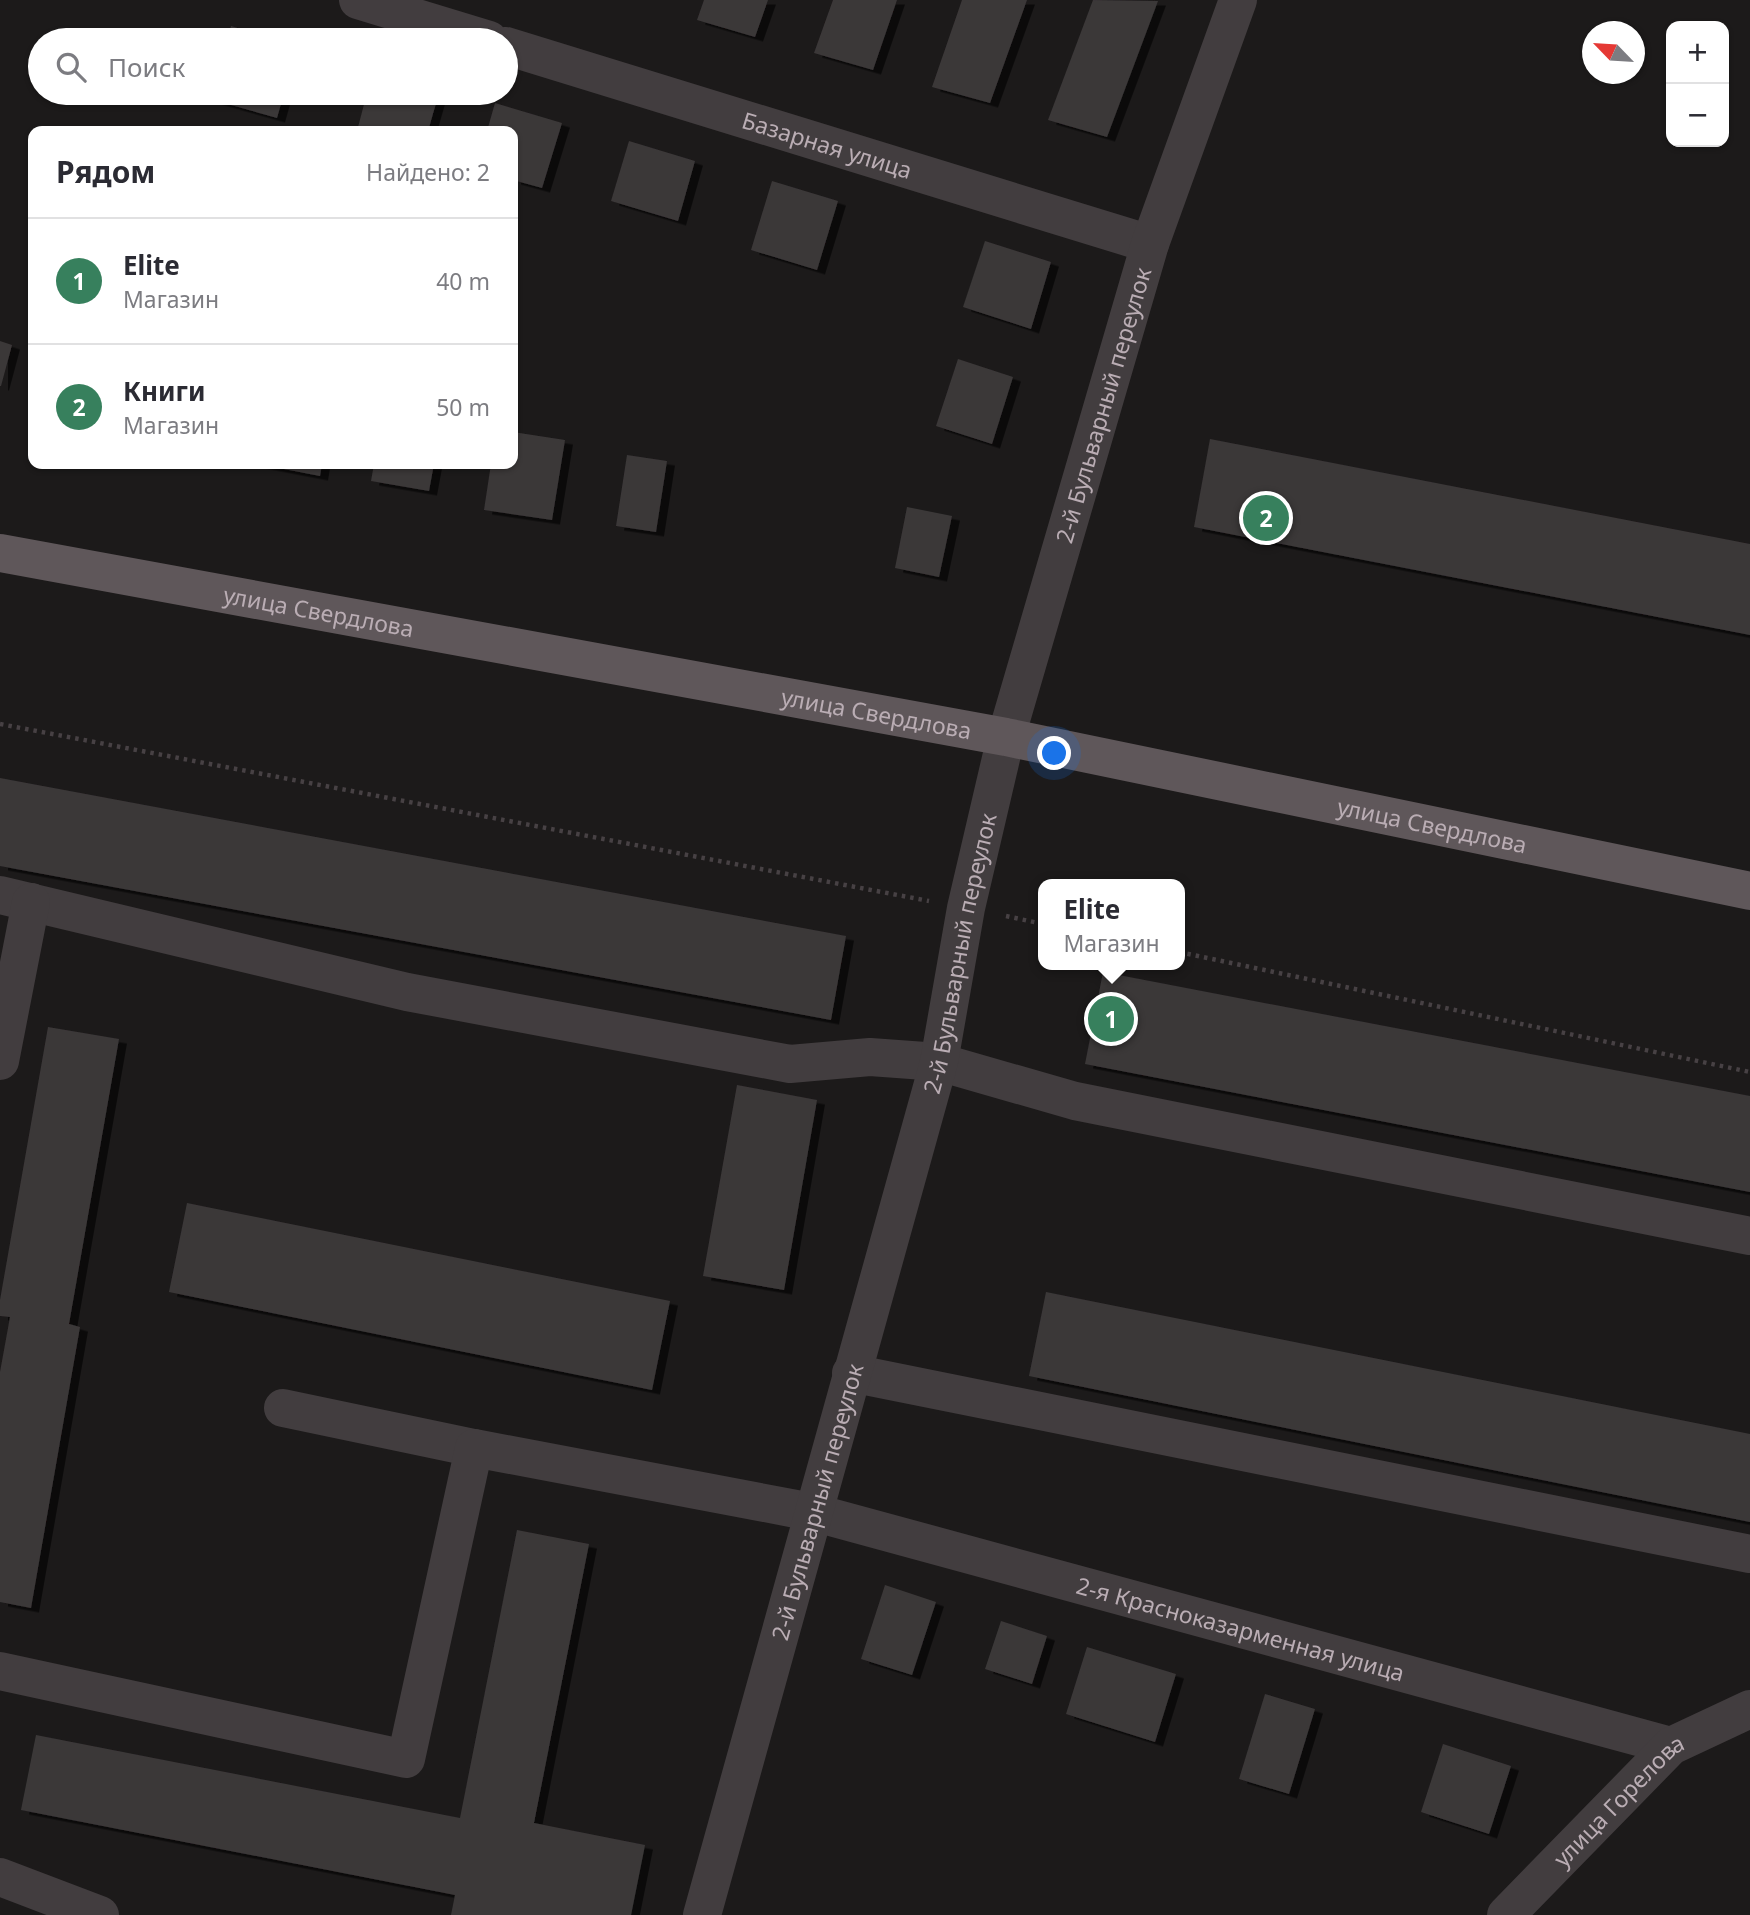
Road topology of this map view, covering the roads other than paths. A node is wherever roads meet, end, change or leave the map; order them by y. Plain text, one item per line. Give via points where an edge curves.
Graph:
1 (358, 0) edge
2 (1238, 0) edge
3 (450, 28) edge
4 (518, 50) edge
5 (1150, 244) junction
6 (0, 553) edge
7 (1006, 737) junction
8 (1750, 891) edge
9 (15, 898) edge
10 (0, 1060) edge
11 (939, 1062) junction
12 (1750, 1236) edge
13 (851, 1373) junction
14 (283, 1408) dead end
15 (474, 1448) junction
16 (812, 1512) junction
17 (1750, 1554) edge
18 (0, 1671) edge
19 (1750, 1709) edge
20 (1671, 1746) junction
21 (0, 1877) edge
22 (100, 1915) edge
23 (702, 1915) edge
24 (1506, 1915) edge

1 - 3 street
2 - 5 street, 2-й Бульварный переулок
4 - 5 street, Базарная улица
5 - 7 street, 2-й Бульварный переулок
6 - 7 main road, улица Свердлова
7 - 8 main road, улица Свердлова
7 - 11 street, 2-й Бульварный переулок via 966,908
9 - 10 street
9 - 11 street via 407,992 790,1064 870,1057
11 - 12 street via 1075,1101
11 - 13 street, 2-й Бульварный переулок
13 - 16 street, 2-й Бульварный переулок
13 - 17 street
14 - 15 street, 2-я Красноказарменная улица
15 - 16 street, 2-я Красноказарменная улица
15 - 18 street via 406,1759
16 - 20 street, 2-я Красноказарменная улица
16 - 23 street, 2-й Бульварный переулок
19 - 20 street, улица Горелова
20 - 24 street, улица Горелова
21 - 22 street

